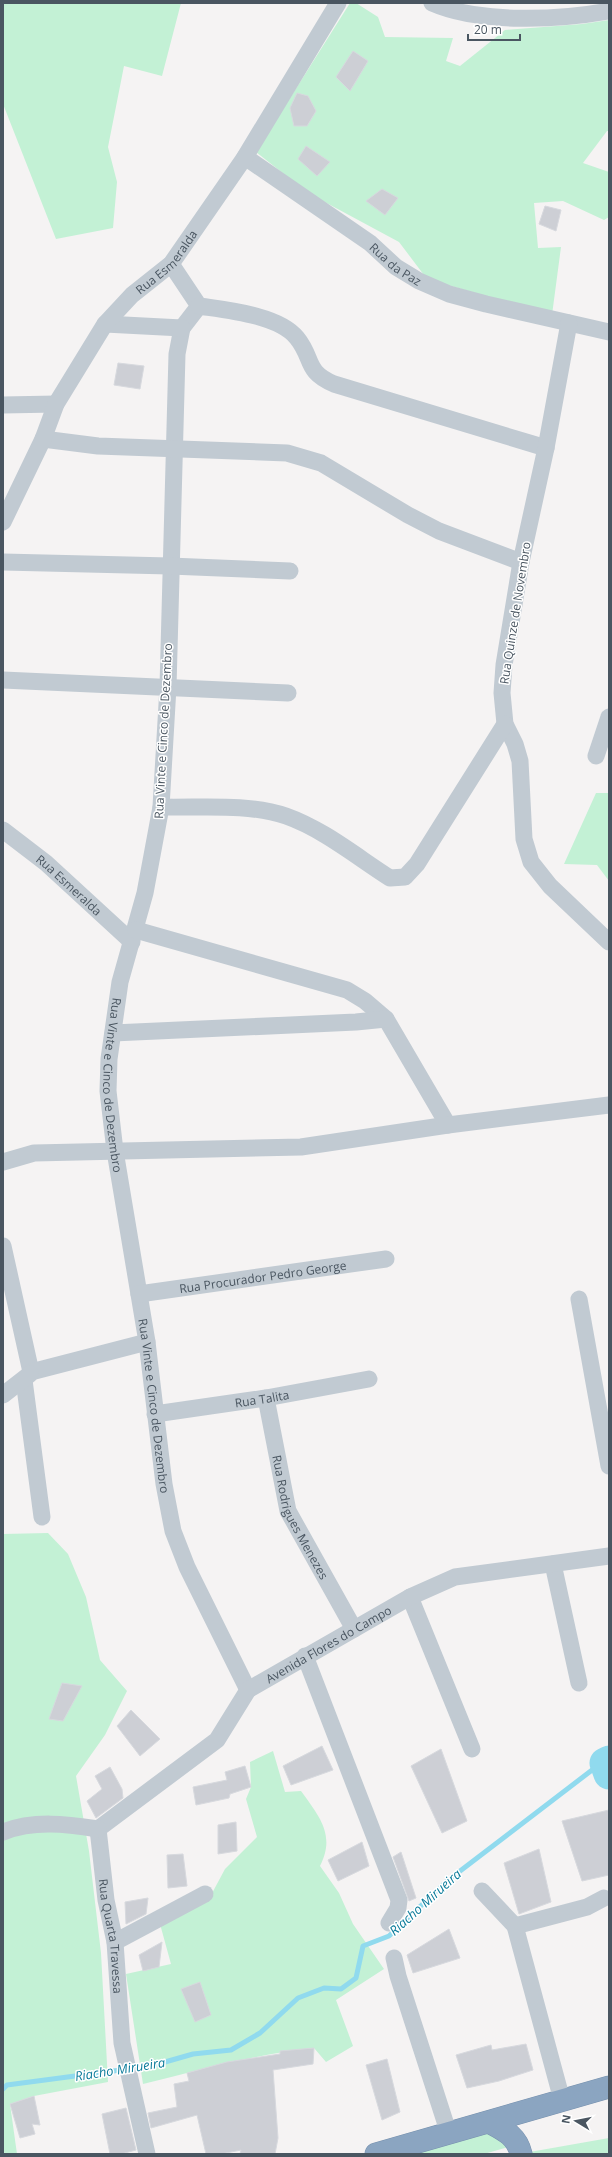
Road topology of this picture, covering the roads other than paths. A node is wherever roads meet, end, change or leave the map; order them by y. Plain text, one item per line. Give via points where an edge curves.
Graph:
1 (338, 3) edge
2 (432, 3) edge
3 (472, 8) edge
4 (609, 11) edge
5 (244, 156) junction
6 (171, 264) junction
7 (199, 306) junction
8 (569, 323) junction
9 (106, 324) junction
10 (182, 328) junction
11 (609, 332) edge
12 (56, 404) junction
13 (3, 405) edge
14 (43, 439) junction
15 (546, 448) junction
16 (173, 449) junction
17 (3, 522) edge
18 (3, 562) edge
19 (521, 562) junction
20 (170, 566) junction
21 (290, 571) dead end
22 (3, 680) edge
23 (168, 687) junction
24 (288, 693) dead end
25 (609, 716) edge
26 (505, 724) junction
27 (596, 756) dead end
28 (161, 807) junction
29 (3, 830) edge
30 (134, 936) junction
31 (609, 942) edge
32 (386, 1019) junction
33 (113, 1033) junction
34 (609, 1105) edge
35 (448, 1125) junction
36 (115, 1151) junction
37 (3, 1162) edge
38 (3, 1246) edge
39 (386, 1259) dead end
40 (139, 1294) junction
41 (579, 1300) dead end
42 (147, 1342) junction
43 (28, 1376) junction
44 (369, 1379) dead end
45 (3, 1395) edge
46 (266, 1398) junction
47 (155, 1414) junction
48 (609, 1466) edge
49 (42, 1517) dead end
50 (609, 1556) edge
51 (553, 1564) junction
52 (410, 1597) junction
53 (354, 1630) junction
54 (305, 1656) junction
55 (579, 1683) dead end
56 (248, 1690) junction
57 (472, 1749) dead end
58 (98, 1829) junction
59 (3, 1832) edge
60 (482, 1891) dead end
61 (205, 1894) dead end
62 (604, 1898) dead end
63 (389, 1923) dead end
64 (515, 1926) junction
65 (115, 1942) junction
66 (394, 1958) dead end
67 (609, 2088) edge
68 (562, 2100) junction
69 (489, 2122) junction
70 (449, 2134) junction
71 (147, 2154) edge
72 (376, 2154) edge
73 (521, 2154) edge

1 - 5 street, Rua Esmeralda
2 - 3 street
3 - 4 street via 532,19 583,16
5 - 6 street, Rua Esmeralda
5 - 8 street, Rua da Paz via 370,242 396,267 419,281 449,294
6 - 7 street
6 - 9 street, Rua Esmeralda via 132,295
7 - 10 street, Rua Vinte e Cinco de Dezembro
7 - 15 street via 237,311 288,330 297,338 312,370 322,379 334,384
8 - 11 street, Rua da Paz
8 - 15 street, Rua Quinze de Novembro
9 - 10 street
9 - 12 street, Rua Esmeralda
10 - 16 street, Rua Vinte e Cinco de Dezembro via 177,354
12 - 13 street
12 - 14 street, Rua Esmeralda
14 - 16 street via 98,446
14 - 17 street, Rua Esmeralda
15 - 19 street, Rua Quinze de Novembro
16 - 19 street via 287,453 321,463 439,531
16 - 20 street, Rua Vinte e Cinco de Dezembro
18 - 20 street
19 - 26 street, Rua Quinze de Novembro via 504,665 502,693
20 - 21 street
20 - 23 street, Rua Vinte e Cinco de Dezembro
22 - 23 street
23 - 24 street
23 - 28 street, Rua Vinte e Cinco de Dezembro
25 - 27 street
26 - 28 street via 417,864 405,877 398,879 390,878 313,829 286,816 235,808
26 - 31 street, Rua Quinze de Novembro via 520,762 524,839 532,862 550,886
28 - 30 street, Rua Vinte e Cinco de Dezembro
29 - 30 street, Rua Esmeralda
30 - 32 street via 347,990
30 - 33 street, Rua Vinte e Cinco de Dezembro via 120,982
32 - 33 street
32 - 35 street
33 - 36 street, Rua Vinte e Cinco de Dezembro via 108,1091
34 - 35 street
35 - 36 street via 301,1147
36 - 37 street via 34,1153
36 - 40 street, Rua Vinte e Cinco de Dezembro
38 - 43 street
39 - 40 street, Rua Procurador Pedro George
40 - 42 street, Rua Vinte e Cinco de Dezembro
41 - 48 street
42 - 43 street
42 - 47 street, Rua Vinte e Cinco de Dezembro
43 - 45 street
43 - 49 street
44 - 46 street, Rua Talita
46 - 47 street, Rua Talita
46 - 53 street, Rua Rodrigues Menezes via 288,1511
47 - 56 street, Rua Vinte e Cinco de Dezembro via 173,1531 187,1567
50 - 51 street, Avenida Flores do Campo
51 - 52 street, Avenida Flores do Campo via 455,1577
51 - 55 street
52 - 53 street, Avenida Flores do Campo
52 - 57 street
53 - 54 street, Avenida Flores do Campo
54 - 56 street, Avenida Flores do Campo
54 - 63 street via 399,1900 398,1908
56 - 58 street, Avenida Flores do Campo via 217,1740
58 - 59 street via 47,1823 19,1826
58 - 65 street, Rua Quarta Travessa via 106,1900
60 - 64 street
61 - 65 street
62 - 64 street via 587,1907
64 - 68 street
65 - 71 street, Rua Quarta Travessa via 122,2043
66 - 70 street
67 - 68 highway
68 - 69 highway
69 - 70 highway
69 - 73 highway via 508,2132
70 - 72 highway

